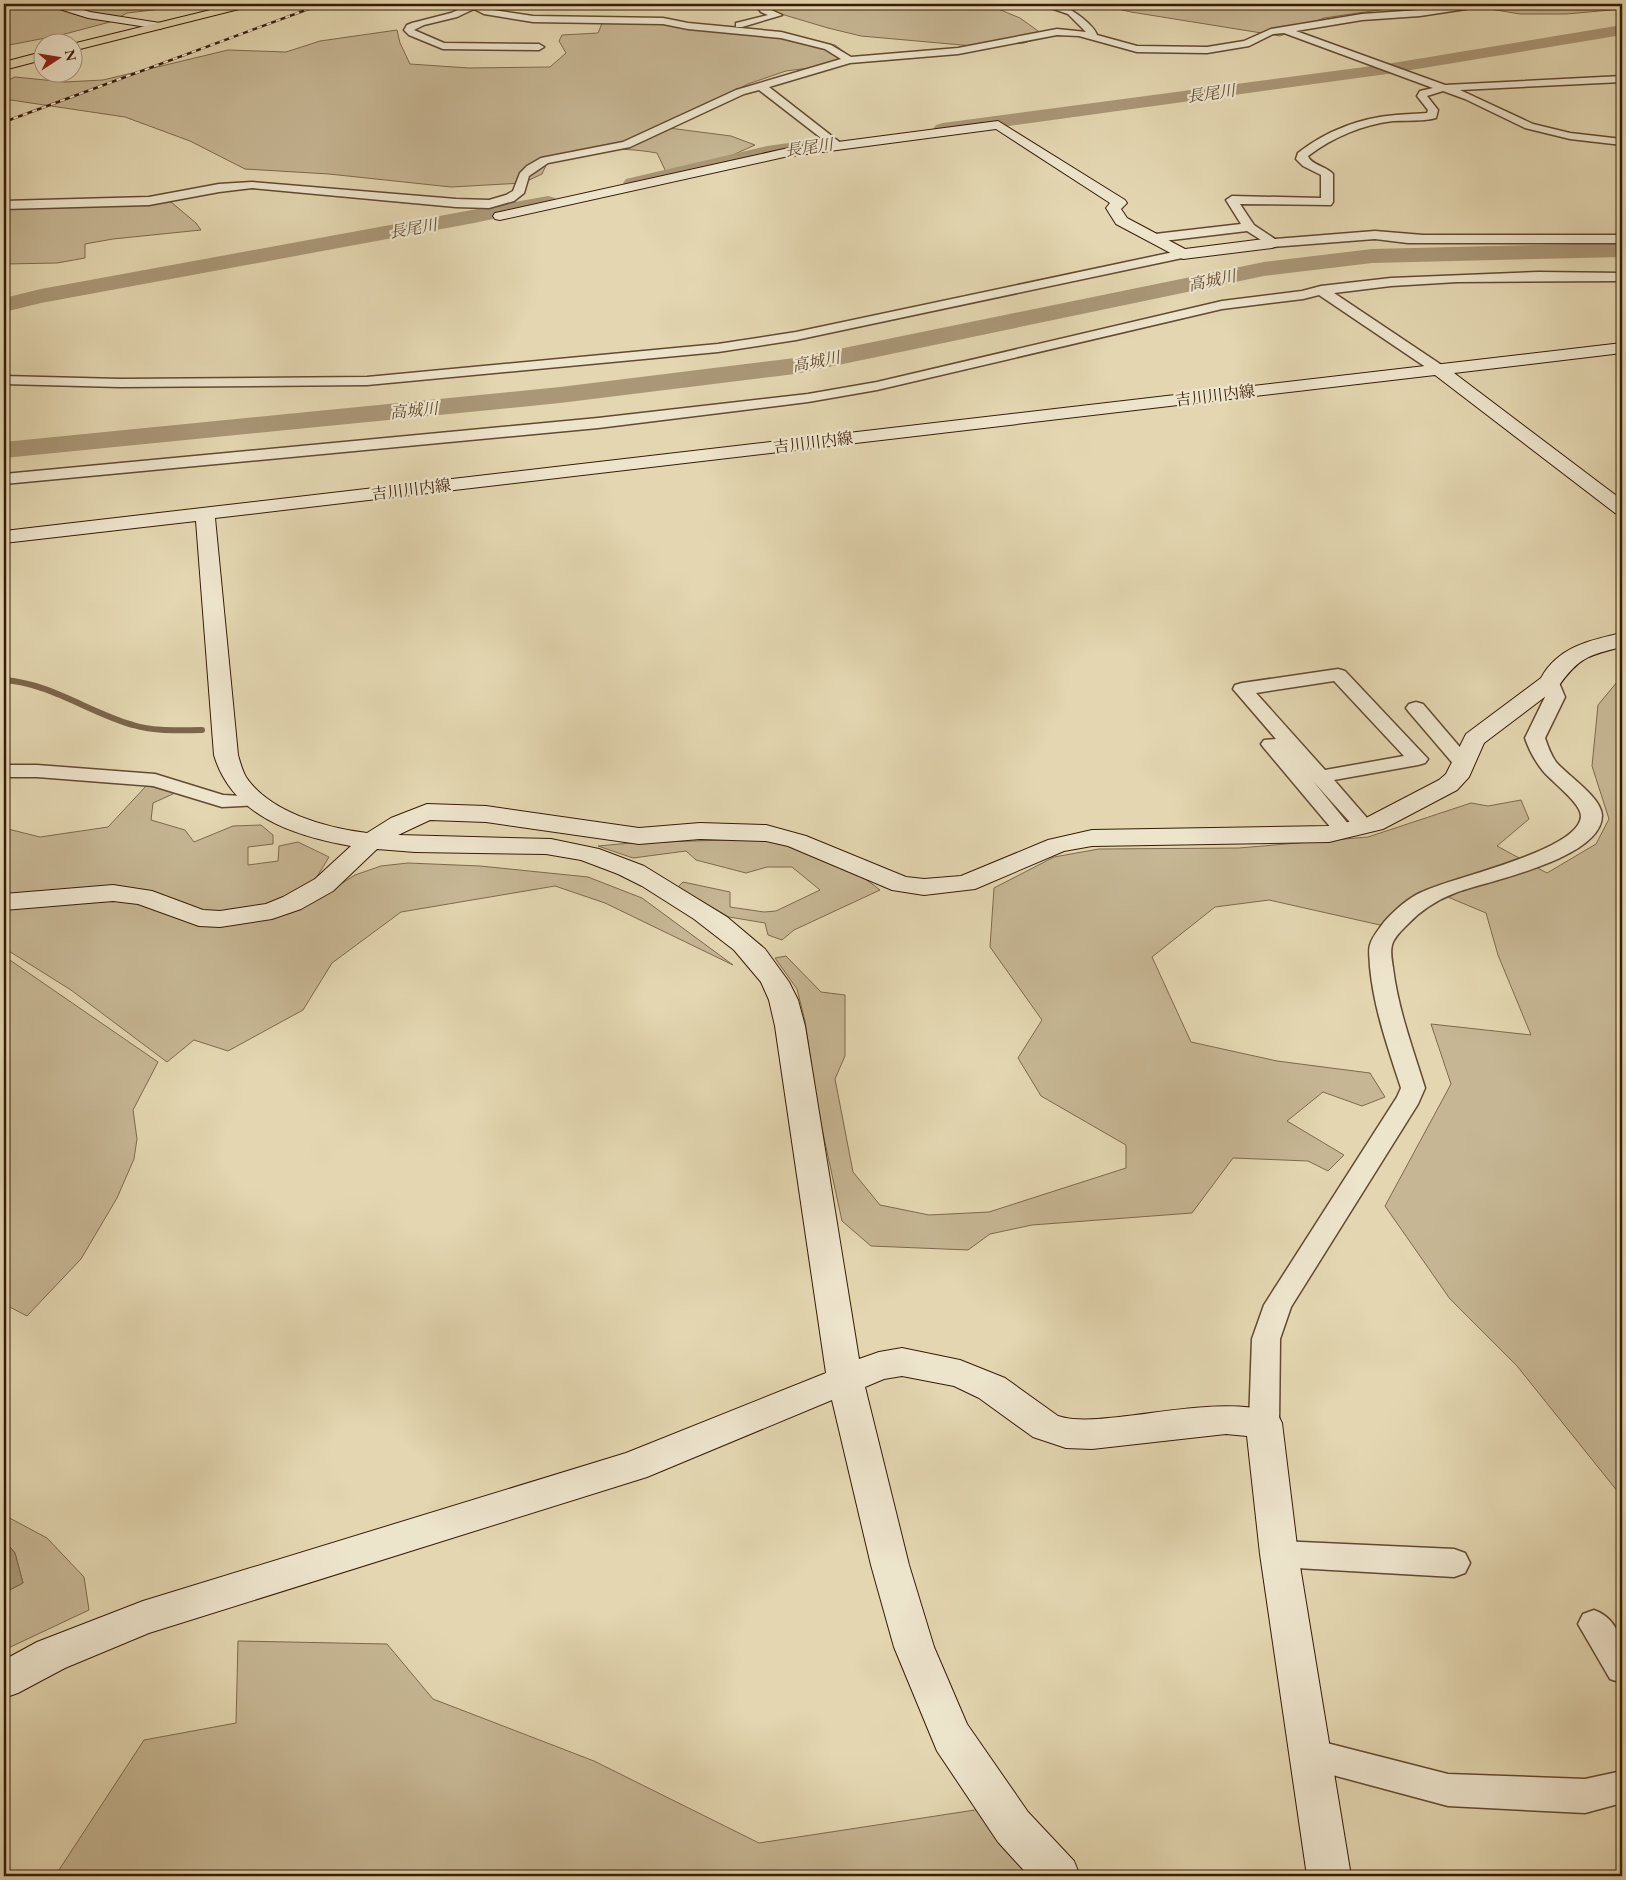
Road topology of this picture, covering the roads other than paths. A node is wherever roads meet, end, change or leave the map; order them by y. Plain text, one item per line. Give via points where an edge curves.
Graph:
1 (54, 4) edge
2 (247, 4) edge
3 (759, 4) edge
4 (1048, 4) edge
5 (1479, 4) edge
6 (471, 5) edge
7 (1089, 16) dead end
8 (1077, 17) junction
9 (540, 20) junction
10 (570, 20) junction
11 (594, 25) dead end
12 (160, 26) junction
13 (705, 27) junction
14 (526, 29) dead end
15 (1284, 30) junction
16 (1092, 36) junction
17 (82, 46) edge
18 (443, 46) junction
19 (495, 47) junction
20 (539, 47) dead end
21 (434, 56) dead end
22 (488, 58) dead end
23 (32, 59) edge
24 (849, 60) junction
25 (4, 66) edge
26 (1622, 79) edge
27 (761, 86) junction
28 (1444, 88) junction
29 (1622, 142) edge
30 (835, 144) junction
31 (4, 205) edge
32 (496, 211) junction
33 (1250, 227) junction
34 (1154, 238) junction
35 (1423, 238) junction
36 (1622, 239) edge
37 (1272, 243) junction
38 (1307, 246) dead end
39 (1183, 254) junction
40 (1622, 277) edge
41 (1321, 290) junction
42 (1622, 348) edge
43 (1438, 370) junction
44 (4, 380) edge
45 (4, 479) edge
46 (1622, 509) edge
47 (205, 514) junction
48 (4, 537) edge
49 (1622, 640) edge
50 (1550, 682) junction
51 (1416, 708) dead end
52 (1253, 723) dead end
53 (1463, 763) junction
54 (4, 771) edge
55 (1320, 777) junction
56 (256, 801) junction
57 (1354, 829) junction
58 (370, 842) junction
59 (4, 902) edge
60 (845, 1379) junction
61 (1264, 1423) junction
62 (1279, 1554) junction
63 (1454, 1564) dead end
64 (1594, 1624) dead end
65 (1622, 1668) edge
66 (4, 1680) edge
67 (1311, 1755) junction
68 (1622, 1787) edge
69 (1058, 1876) edge
70 (1329, 1876) edge

1 - 12 street via 88,15
2 - 12 highway
3 - 13 street via 764,10 777,15 742,24
4 - 8 street via 1062,7
5 - 15 street via 1362,17
6 - 9 street
6 - 18 street via 410,28 412,33
7 - 8 street
8 - 16 street
9 - 10 street
9 - 14 street
10 - 11 street
10 - 13 street via 663,21
12 - 17 highway
13 - 24 street via 781,35 828,48
15 - 16 street via 1237,46 1206,50 1174,46 1137,49
15 - 28 street
16 - 24 street via 1057,32 958,51
18 - 19 street
18 - 21 street
19 - 20 street
19 - 22 street
23 - 25 highway
24 - 27 street
26 - 28 street
27 - 30 street
27 - 32 street via 729,97 626,145 545,160 524,174 518,193
28 - 29 street via 1529,126 1570,136
28 - 33 street via 1422,96 1432,110 1432,116 1358,125 1329,135 1302,155 1305,163 1327,174 1327,202 1232,200
30 - 32 street
30 - 34 street via 998,125 1120,203 1113,208 1121,221
31 - 32 street via 141,201 252,185 456,203
33 - 34 street
33 - 37 street
34 - 39 street
35 - 36 street
35 - 37 street via 1375,235
35 - 38 street
37 - 39 street
39 - 44 street via 796,336 718,348 367,381
40 - 41 street via 1457,278
41 - 43 street
41 - 45 street via 1222,305 877,386 808,398 598,423
42 - 43 street, 吉川川内線
43 - 46 street
43 - 47 street, 吉川川内線
47 - 48 street, 吉川川内線
47 - 56 street via 226,755 232,773
49 - 50 street via 1600,645 1566,660 1556,669
50 - 53 street via 1474,739
50 - 61 street via 1555,697 1535,738 1536,746 1545,761 1589,805 1593,813 1591,822 1582,835 1544,857 1427,897 1396,922 1380,945 1383,987 1413,1088 1410,1098 1278,1304 1266,1339
51 - 53 street
52 - 57 street
53 - 57 street via 1457,777 1448,785 1374,824
54 - 56 street via 155,780 222,801
55 - 55 street via 1314,769 1242,689 1338,675 1418,759
55 - 57 street
56 - 58 street via 272,813 319,832
57 - 58 street via 1329,834 1092,838 1056,845 980,879 942,887 901,884 797,840 766,834 700,831 639,836 486,814 427,812 400,822
58 - 59 street via 324,885 292,904 252,915 200,918 143,897 114,892
58 - 60 street via 550,847 597,857 629,869 713,919 744,944 769,972 782,997 790,1026
60 - 61 street via 879,1366 902,1362 960,1374 992,1388 1046,1427 1066,1433 1092,1434 1226,1420
60 - 66 street via 634,1466 143,1618 51,1655
60 - 69 street via 890,1565 914,1647 952,1738 1013,1827
61 - 62 street
62 - 63 street
62 - 67 street
64 - 65 street
67 - 68 street via 1448,1790 1585,1796
67 - 70 street

